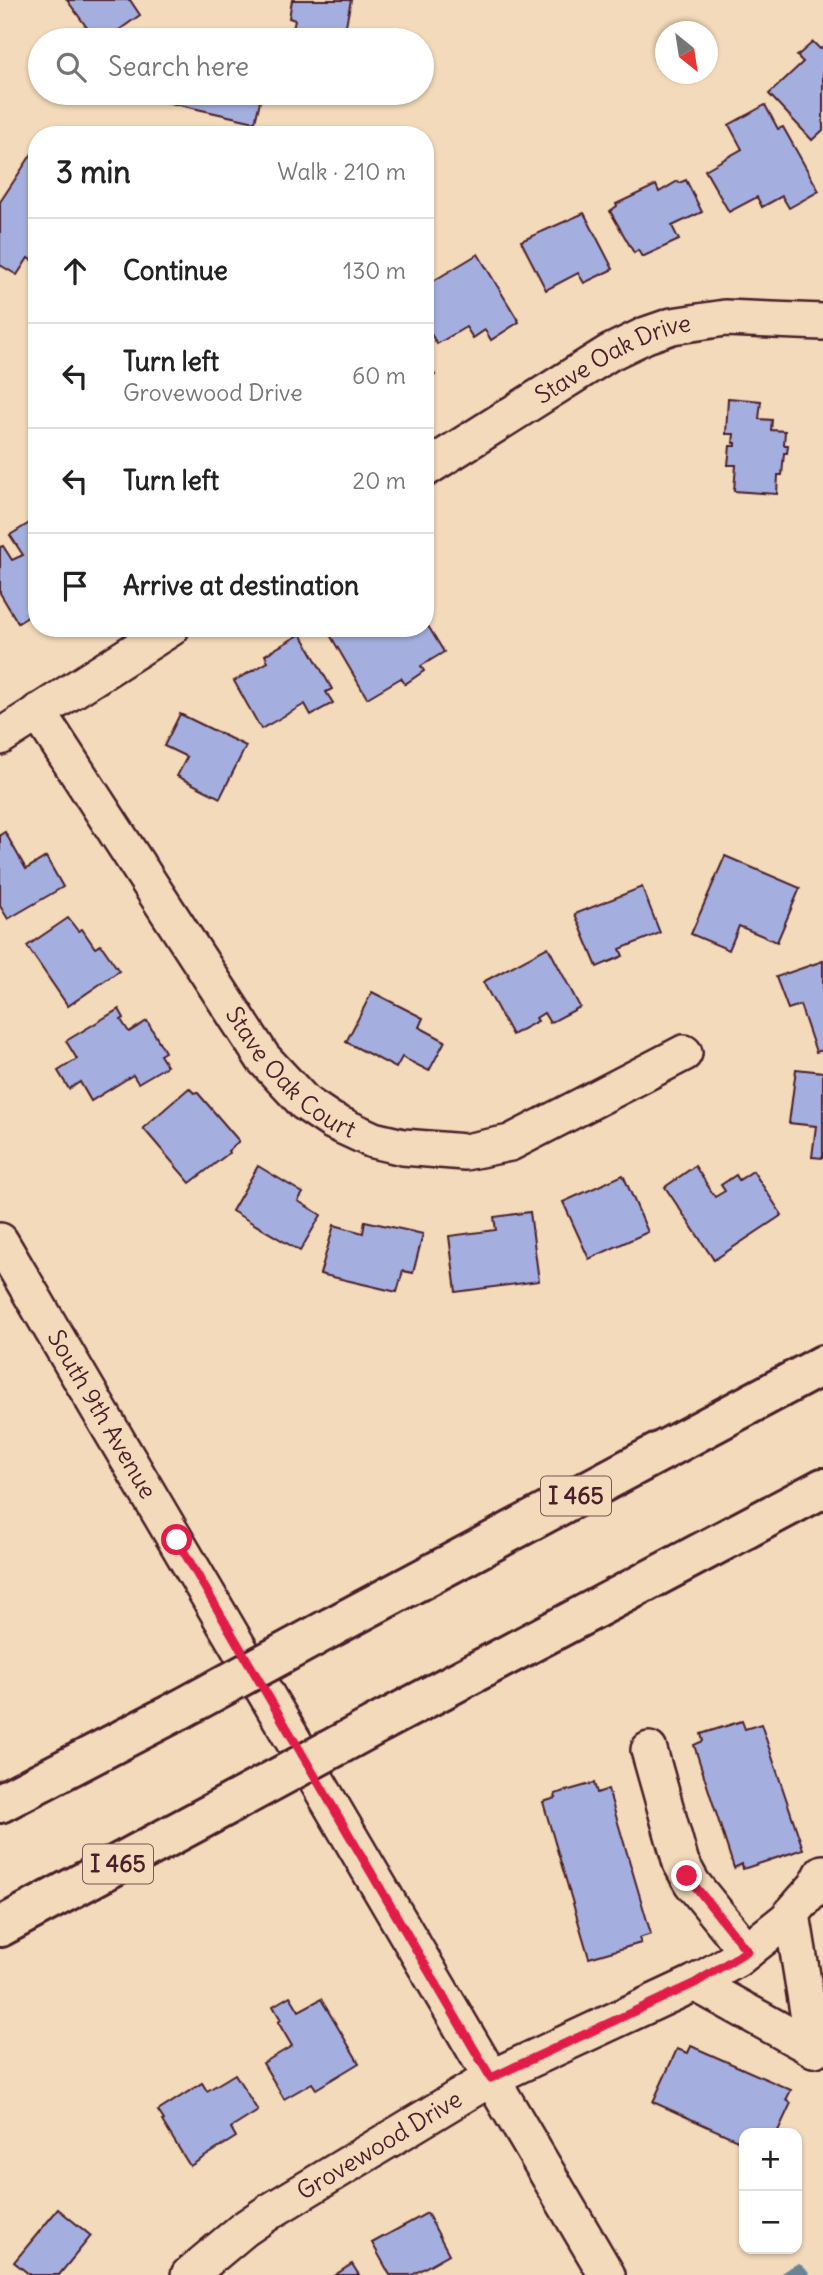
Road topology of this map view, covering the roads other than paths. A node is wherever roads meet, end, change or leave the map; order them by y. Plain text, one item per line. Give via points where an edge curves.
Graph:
1 (823, 322) edge
2 (434, 462) edge
3 (157, 637) edge
4 (38, 712) junction
5 (0, 737) edge
6 (684, 1054) dead end
7 (0, 1241) edge
8 (823, 1365) edge
9 (823, 1488) edge
10 (649, 1751) dead end
11 (0, 1803) edge
12 (823, 1873) edge
13 (792, 1914) junction
14 (0, 1927) edge
15 (747, 1951) junction
16 (695, 1983) junction
17 (491, 2078) junction
18 (599, 2261) edge
19 (189, 2275) edge

1 - 2 street, Stave Oak Drive via 725,318 646,335
3 - 4 street
4 - 5 street
4 - 6 street, Stave Oak Court via 263,1058 305,1103 332,1122 402,1147 465,1152 510,1143
7 - 17 street, South 9th Avenue
8 - 11 highway, I 465, bridge
9 - 14 highway, I 465, bridge
10 - 15 street via 681,1863
12 - 13 street, Grovewood Drive
13 - 15 street, Grovewood Drive
13 - 16 street via 814,2049
15 - 16 street, Grovewood Drive
16 - 17 street, Grovewood Drive
17 - 18 street, South 9th Avenue
17 - 19 street, Grovewood Drive via 269,2212

